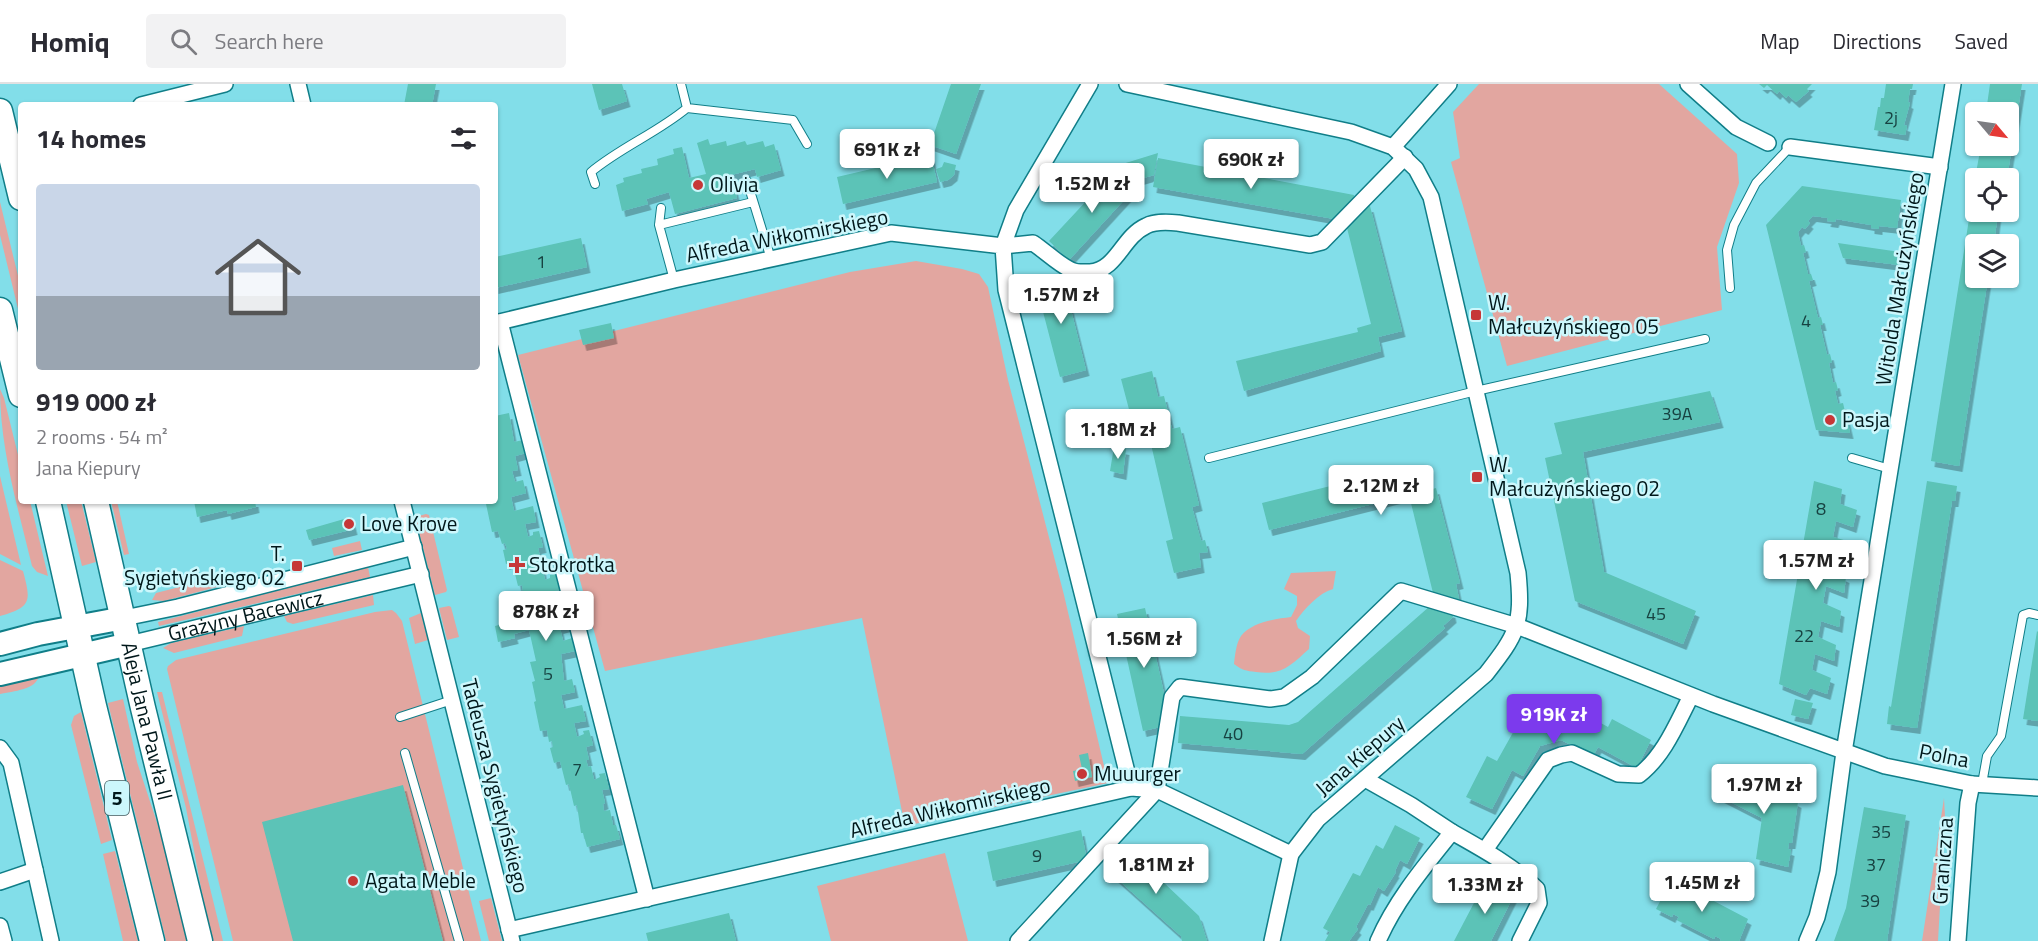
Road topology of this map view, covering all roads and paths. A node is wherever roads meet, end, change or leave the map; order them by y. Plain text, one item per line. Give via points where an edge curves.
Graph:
1 (225, 84) edge
2 (298, 84) edge
3 (681, 84) edge
4 (1090, 84) edge
5 (1127, 84) edge
6 (1449, 84) edge
7 (1688, 84) edge
8 (1953, 84) edge
9 (153, 102) edge
10 (302, 102) edge
11 (687, 108) junction
12 (0, 111) edge
13 (9, 138) edge
14 (1767, 143) dead end
15 (807, 144) dead end
16 (1790, 147) joint
17 (1399, 152) junction
18 (1940, 167) junction
19 (747, 181) dead end
20 (18, 183) edge
21 (595, 184) dead end
22 (753, 202) junction
23 (661, 208) dead end
24 (659, 225) junction
25 (1004, 246) junction
26 (771, 259) junction
27 (674, 280) junction
28 (1730, 288) dead end
29 (0, 310) edge
30 (498, 322) edge
31 (498, 326) edge
32 (1705, 339) dead end
33 (15, 381) edge
34 (1476, 391) junction
35 (1209, 458) dead end
36 (1852, 458) dead end
37 (1890, 469) junction
38 (49, 504) edge
39 (97, 504) edge
40 (403, 504) edge
41 (414, 547) junction
42 (420, 574) junction
43 (2038, 615) edge
44 (124, 618) junction
45 (78, 626) junction
46 (1518, 626) junction
47 (0, 644) edge
48 (129, 644) junction
49 (83, 654) junction
50 (0, 674) edge
51 (1691, 696) junction
52 (452, 700) junction
53 (399, 717) dead end
54 (0, 748) edge
55 (1844, 752) junction
56 (405, 753) dead end
57 (1365, 779) junction
58 (1977, 784) junction
59 (1131, 788) junction
60 (2038, 788) edge
61 (1157, 790) junction
62 (1452, 832) junction
63 (1485, 850) junction
64 (1291, 854) junction
65 (35, 870) junction
66 (0, 882) edge
67 (646, 899) junction
68 (0, 927) edge
69 (511, 936) edge
70 (4, 941) edge
71 (51, 941) edge
72 (152, 941) edge
73 (200, 941) edge
74 (459, 941) edge
75 (1018, 941) edge
76 (1272, 941) edge
77 (1378, 941) edge
78 (1520, 941) edge
79 (1806, 941) edge
80 (1958, 941) edge

1 - 9 street
2 - 10 street
3 - 11 lane
4 - 25 street via 1016,210
5 - 17 street via 1351,132
6 - 17 street
7 - 14 street via 1736,127
8 - 18 street, Witolda Małcużyńskiego
11 - 15 lane via 793,120
11 - 21 lane via 667,125 600,164 591,172
12 - 13 main road
13 - 20 main road
16 - 18 street
16 - 28 lane via 1756,183 1734,225 1727,250
17 - 25 street, Alfreda Wiłkomirskiego via 1322,242 1310,245 1164,222 1145,226 1132,236 1101,271 1082,272 1071,270 1033,243
17 - 34 street, Jana Kiepury via 1416,169 1431,197
18 - 37 street, Witolda Małcużyńskiego
19 - 22 lane
22 - 24 lane
22 - 26 lane
23 - 24 lane
24 - 27 lane
25 - 26 street, Alfreda Wiłkomirskiego via 891,233
25 - 59 street via 1006,290
26 - 27 street, Alfreda Wiłkomirskiego
27 - 30 street, Alfreda Wiłkomirskiego
29 - 33 main road
31 - 67 street, Alfreda Wiłkomirskiego
32 - 34 lane
34 - 35 lane
34 - 46 street, Jana Kiepury via 1518,573
36 - 37 lane
37 - 55 street, Witolda Małcużyńskiego
38 - 45 main road, 5
39 - 44 main road, Aleja Jana Pawła II / 5
40 - 41 street, Tadeusza Sygietyńskiego
41 - 42 street, Tadeusza Sygietyńskiego
41 - 44 street, Grażyny Bacewicz
42 - 48 street, Grażyny Bacewicz
42 - 52 street, Tadeusza Sygietyńskiego
43 - 58 lane via 2023,615 2001,736 1987,756
44 - 45 street, Grażyny Bacewicz
44 - 48 main road, Aleja Jana Pawła II / 5
45 - 47 street, Grażyny Bacewicz
45 - 49 main road, 5
46 - 51 street
46 - 57 street, Jana Kiepury via 1486,674
46 - 61 street via 1401,591 1312,677 1284,697 1270,699 1180,687 1172,697
48 - 49 street, Grażyny Bacewicz
48 - 73 main road, Aleja Jana Pawła II / 5
49 - 50 street, Grażyny Bacewicz
49 - 72 main road, 5
51 - 55 street
51 - 63 street via 1655,759 1639,775 1618,774 1572,753 1548,760
52 - 53 lane
52 - 69 street, Tadeusza Sygietyńskiego
54 - 65 street via 11,763
55 - 58 street, Polna via 1885,766
55 - 79 street, Witolda Małcużyńskiego via 1828,872 1817,917
56 - 74 lane
57 - 62 street
57 - 64 street, Jana Kiepury via 1318,819
58 - 60 street, Polna
58 - 80 street, Graniczna via 1968,803
59 - 61 street, Alfreda Wiłkomirskiego
59 - 67 street, Alfreda Wiłkomirskiego
61 - 64 street
61 - 75 street
62 - 63 street
62 - 77 street via 1395,907
63 - 78 street via 1537,889 1539,903
64 - 76 street, Jana Kiepury
65 - 66 street
65 - 71 street
67 - 69 street, Alfreda Wiłkomirskiego
68 - 70 street

